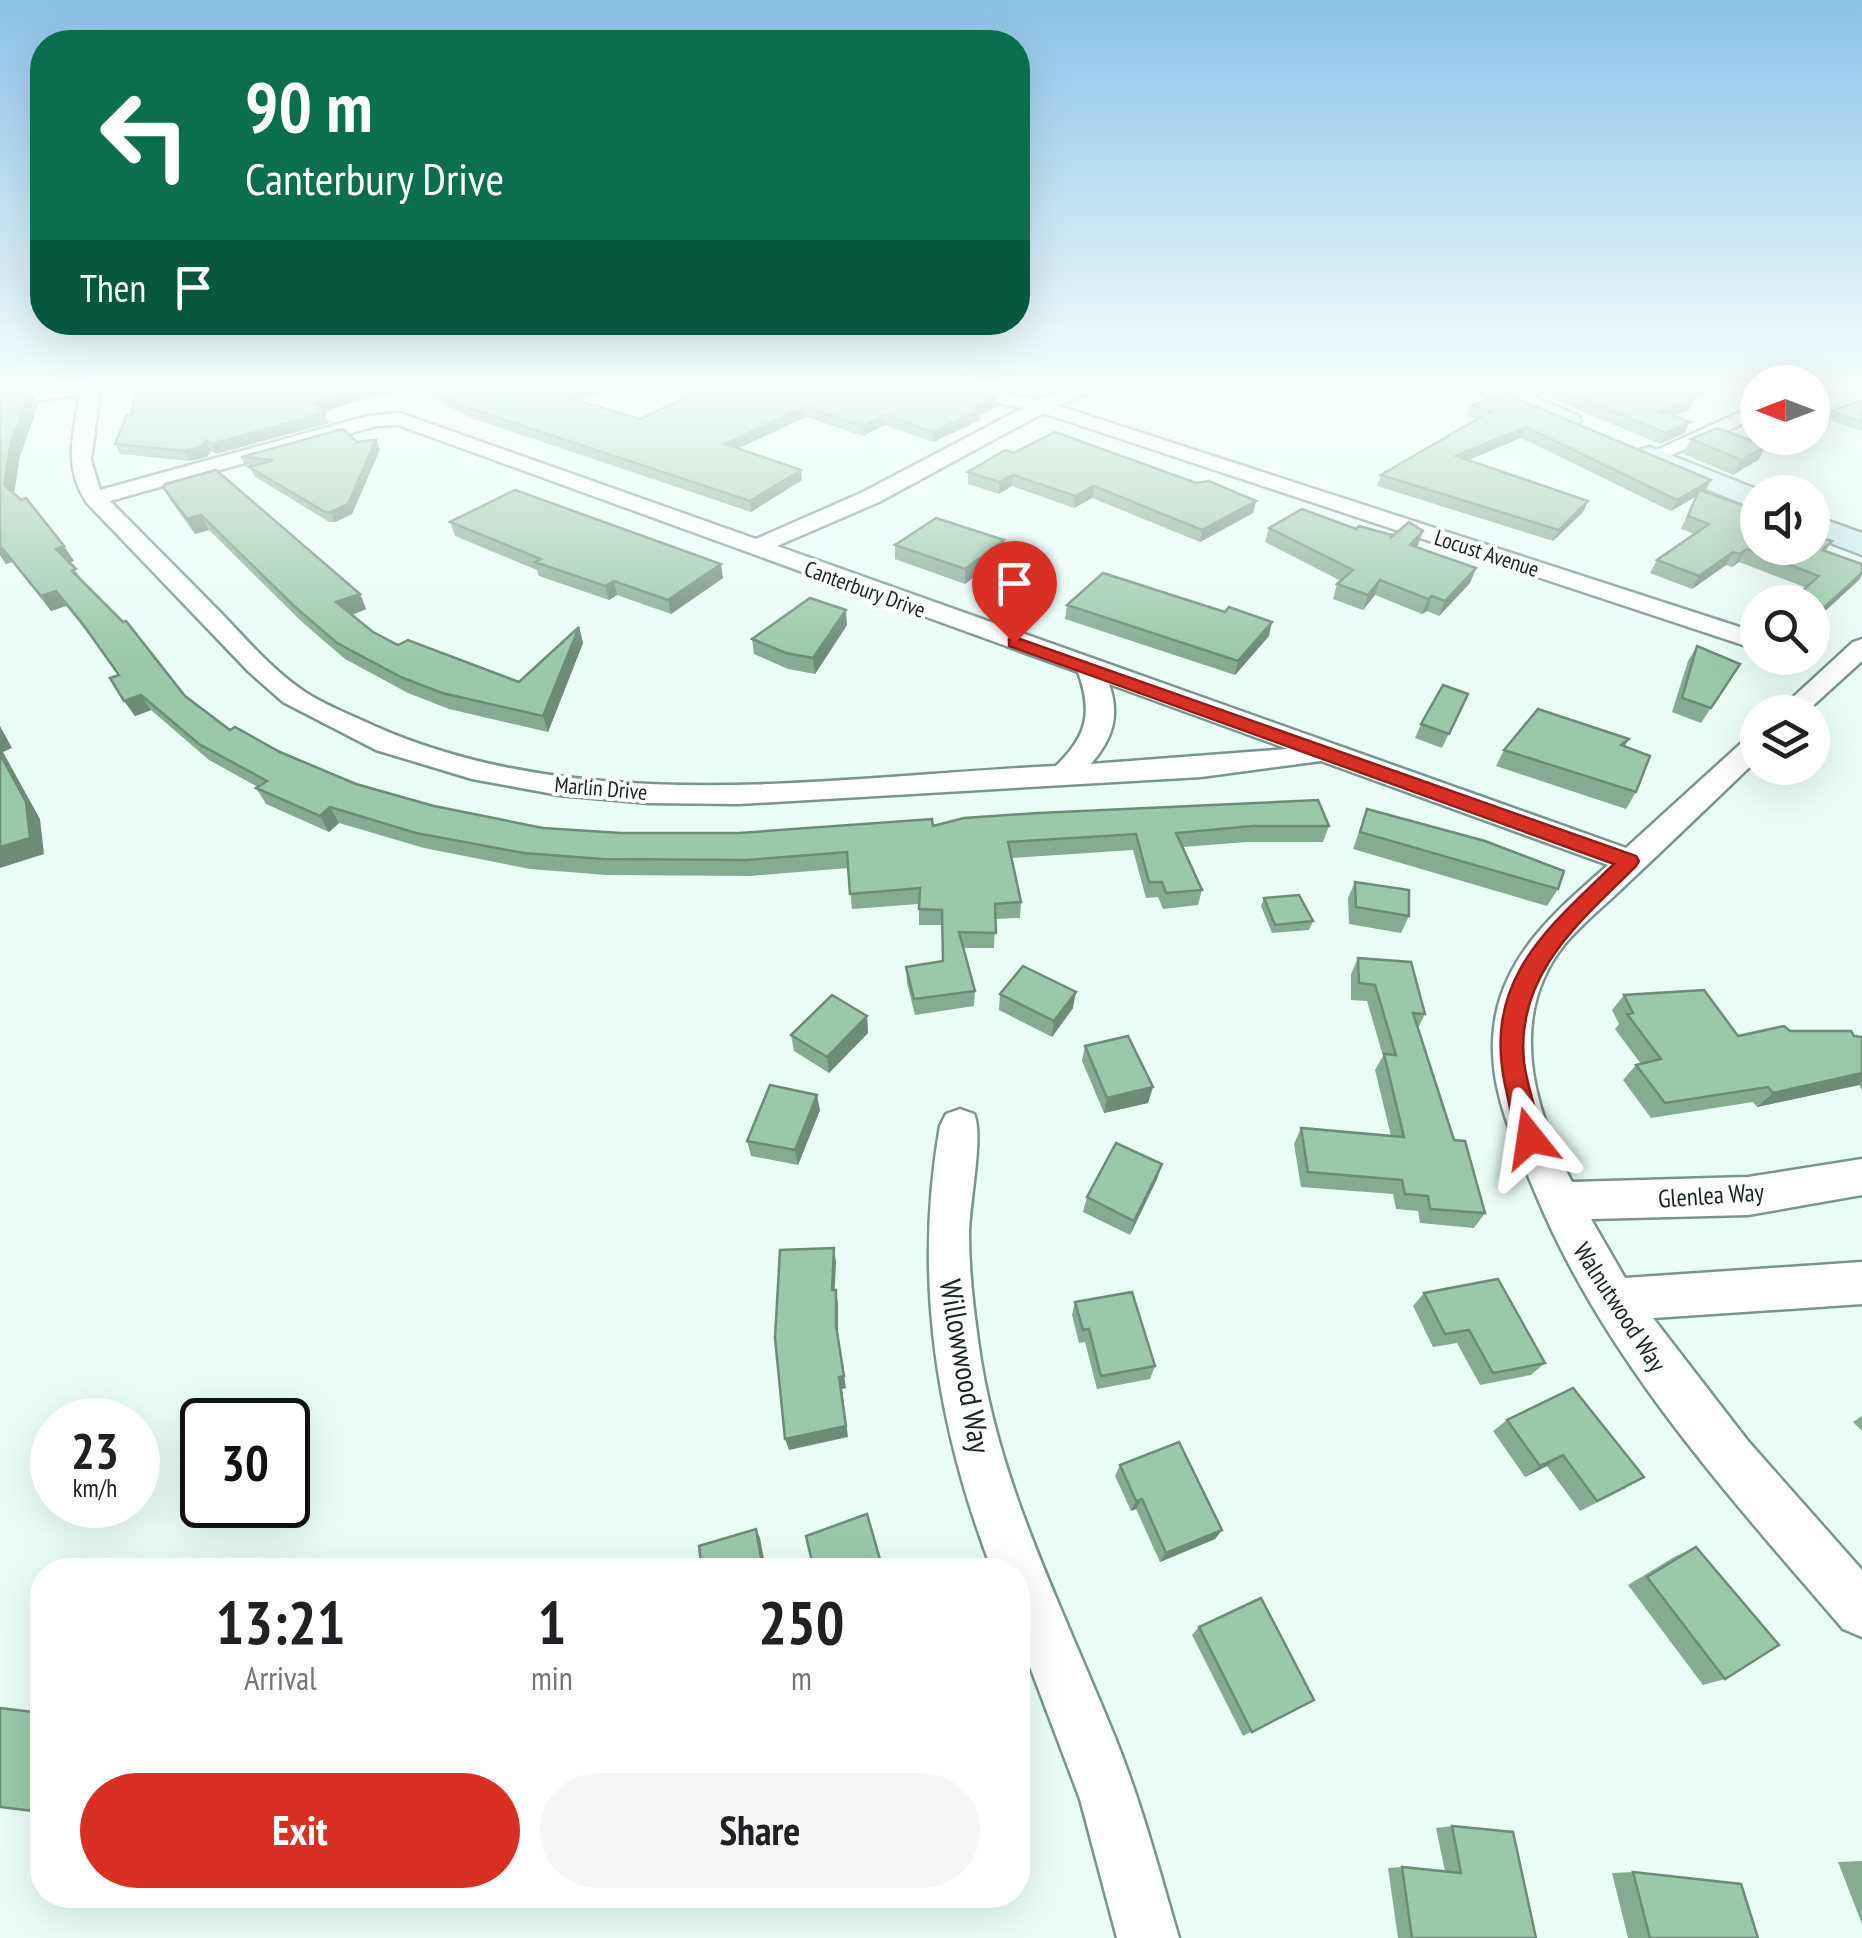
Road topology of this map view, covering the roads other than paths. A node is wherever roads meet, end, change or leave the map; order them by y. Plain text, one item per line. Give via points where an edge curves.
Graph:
1 (81, 474) edge
2 (180, 474) edge
3 (549, 474) edge
4 (913, 474) edge
5 (1249, 474) edge
6 (1693, 474) edge
7 (1740, 494) edge
8 (95, 498) junction
9 (1830, 532) edge
10 (1862, 545) edge
11 (752, 548) junction
12 (1740, 636) edge
13 (1862, 647) edge
14 (1830, 665) edge
15 (1839, 668) junction
16 (1090, 670) junction
17 (1809, 695) edge
18 (1320, 752) junction
19 (1740, 759) edge
20 (1065, 774) junction
21 (1629, 861) junction
22 (960, 1126) dead end
23 (1862, 1177) edge
24 (1559, 1202) junction
25 (1862, 1283) edge
26 (1611, 1300) junction
27 (1013, 1558) edge
28 (1030, 1601) edge
29 (1862, 1610) edge
30 (1148, 1938) edge

1 - 8 street, Marlin Drive
2 - 8 street, Canterbury Drive
3 - 11 street, Canterbury Drive
4 - 11 street
5 - 12 street, Locust Avenue
6 - 7 main road
8 - 20 street, Marlin Drive via 268,676 345,725 426,757 515,778 693,795
9 - 10 main road
11 - 16 street, Canterbury Drive
13 - 15 street
14 - 15 street
15 - 17 street
16 - 18 street, Canterbury Drive
16 - 20 street via 1104,714 1100,731
18 - 20 street, Marlin Drive via 1190,770
18 - 21 street, Canterbury Drive
19 - 21 street, Walnutwood Way
21 - 24 street, Walnutwood Way via 1554,935 1517,998 1512,1064 1520,1106
22 - 27 street, Willowwood Way via 952,1164 948,1280 970,1422
23 - 24 street, Glenlea Way via 1748,1196
24 - 26 street, Walnutwood Way
25 - 26 street
26 - 29 street, Walnutwood Way via 1686,1408
28 - 30 street, Willowwood Way via 1108,1798

